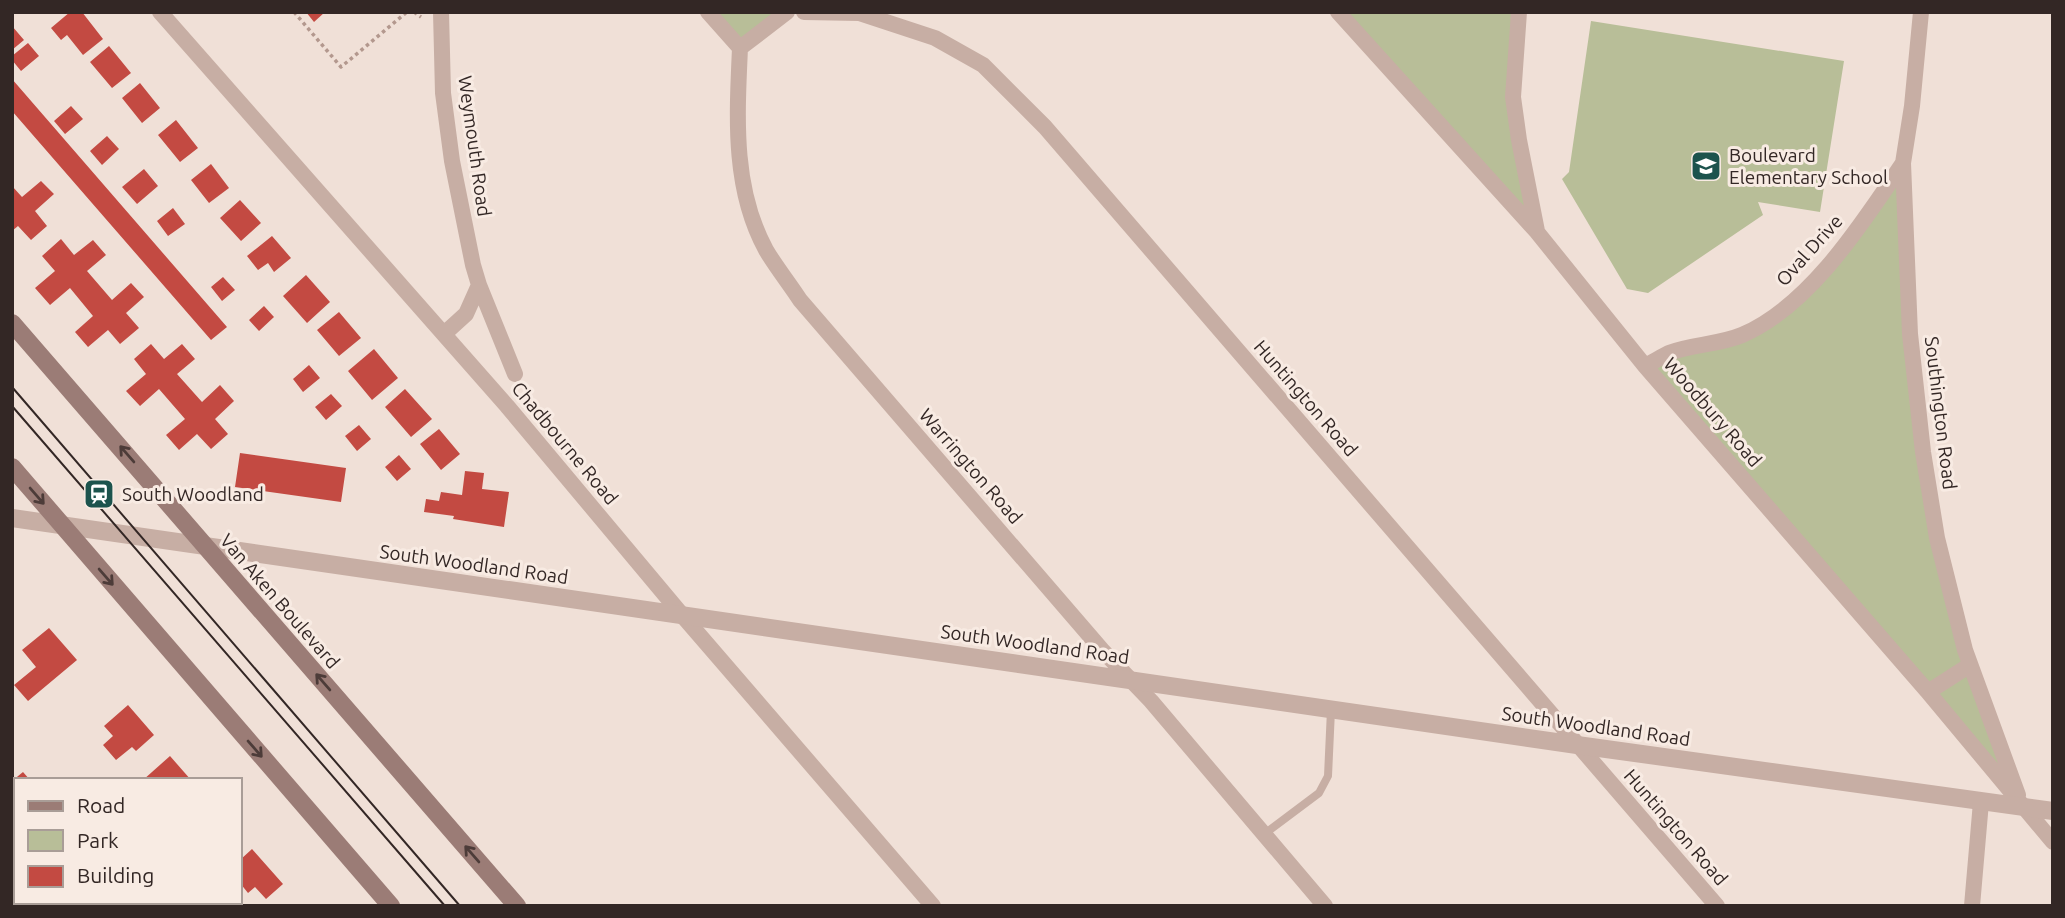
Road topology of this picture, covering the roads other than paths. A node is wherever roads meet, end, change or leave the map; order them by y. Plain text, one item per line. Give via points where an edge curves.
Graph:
1 (160, 12) edge
2 (441, 12) edge
3 (708, 12) edge
4 (787, 12) edge
5 (804, 12) edge
6 (1338, 12) edge
7 (1518, 12) edge
8 (1921, 12) edge
9 (740, 48) junction
10 (1903, 163) junction
11 (1537, 232) junction
12 (479, 285) junction
13 (12, 323) edge
14 (444, 334) junction
15 (1645, 366) junction
16 (515, 374) dead end
17 (12, 467) edge
18 (12, 518) edge
19 (62, 525) junction
20 (202, 545) junction
21 (682, 615) junction
22 (1970, 665) junction
23 (1128, 679) junction
24 (1928, 692) junction
25 (1331, 709) junction
26 (1577, 745) junction
27 (1981, 802) junction
28 (2023, 807) junction
29 (2053, 811) edge
30 (1263, 835) junction
31 (2053, 842) edge
32 (391, 906) edge
33 (517, 906) edge
34 (933, 906) edge
35 (1325, 906) edge
36 (1717, 906) edge
37 (1972, 906) edge

1 - 14 street, Chadbourne Road
2 - 12 street, Weymouth Road via 443,93 452,160
3 - 9 street
4 - 9 street
5 - 26 street, Huntington Road via 859,13 935,38 983,65 1045,127
6 - 11 street, Woodbury Road
7 - 11 street via 1513,97
8 - 10 street, Southington Road
9 - 23 street, Warrington Road via 736,131 744,194 765,249 800,300
10 - 15 street, Oval Drive via 1845,243 1786,306 1745,334 1669,353
10 - 22 street, Southington Road via 1910,334 1923,452 1937,538
11 - 15 street, Woodbury Road
12 - 14 street via 466,314
12 - 16 street, Weymouth Road
20 -> 13 main road, Van Aken Boulevard
14 - 21 street, Chadbourne Road
15 - 24 street, Woodbury Road
17 -> 19 main road
18 - 19 street, South Woodland Road
19 - 20 street, South Woodland Road
19 -> 32 main road
20 - 21 street, South Woodland Road
33 -> 20 main road, Van Aken Boulevard
21 - 23 street, South Woodland Road
21 - 34 street, Chadbourne Road
22 - 24 street
22 - 28 street, Southington Road
23 - 25 street, South Woodland Road
23 - 30 street, Warrington Road
24 - 28 street, Woodbury Road
25 - 26 street, South Woodland Road
25 - 30 lane via 1324,785
26 - 27 street, South Woodland Road
26 - 36 street, Huntington Road
27 - 28 street, South Woodland Road
27 - 37 street
28 - 29 street, South Woodland Road
28 - 31 street, Woodbury Road
30 - 35 street, Warrington Road

